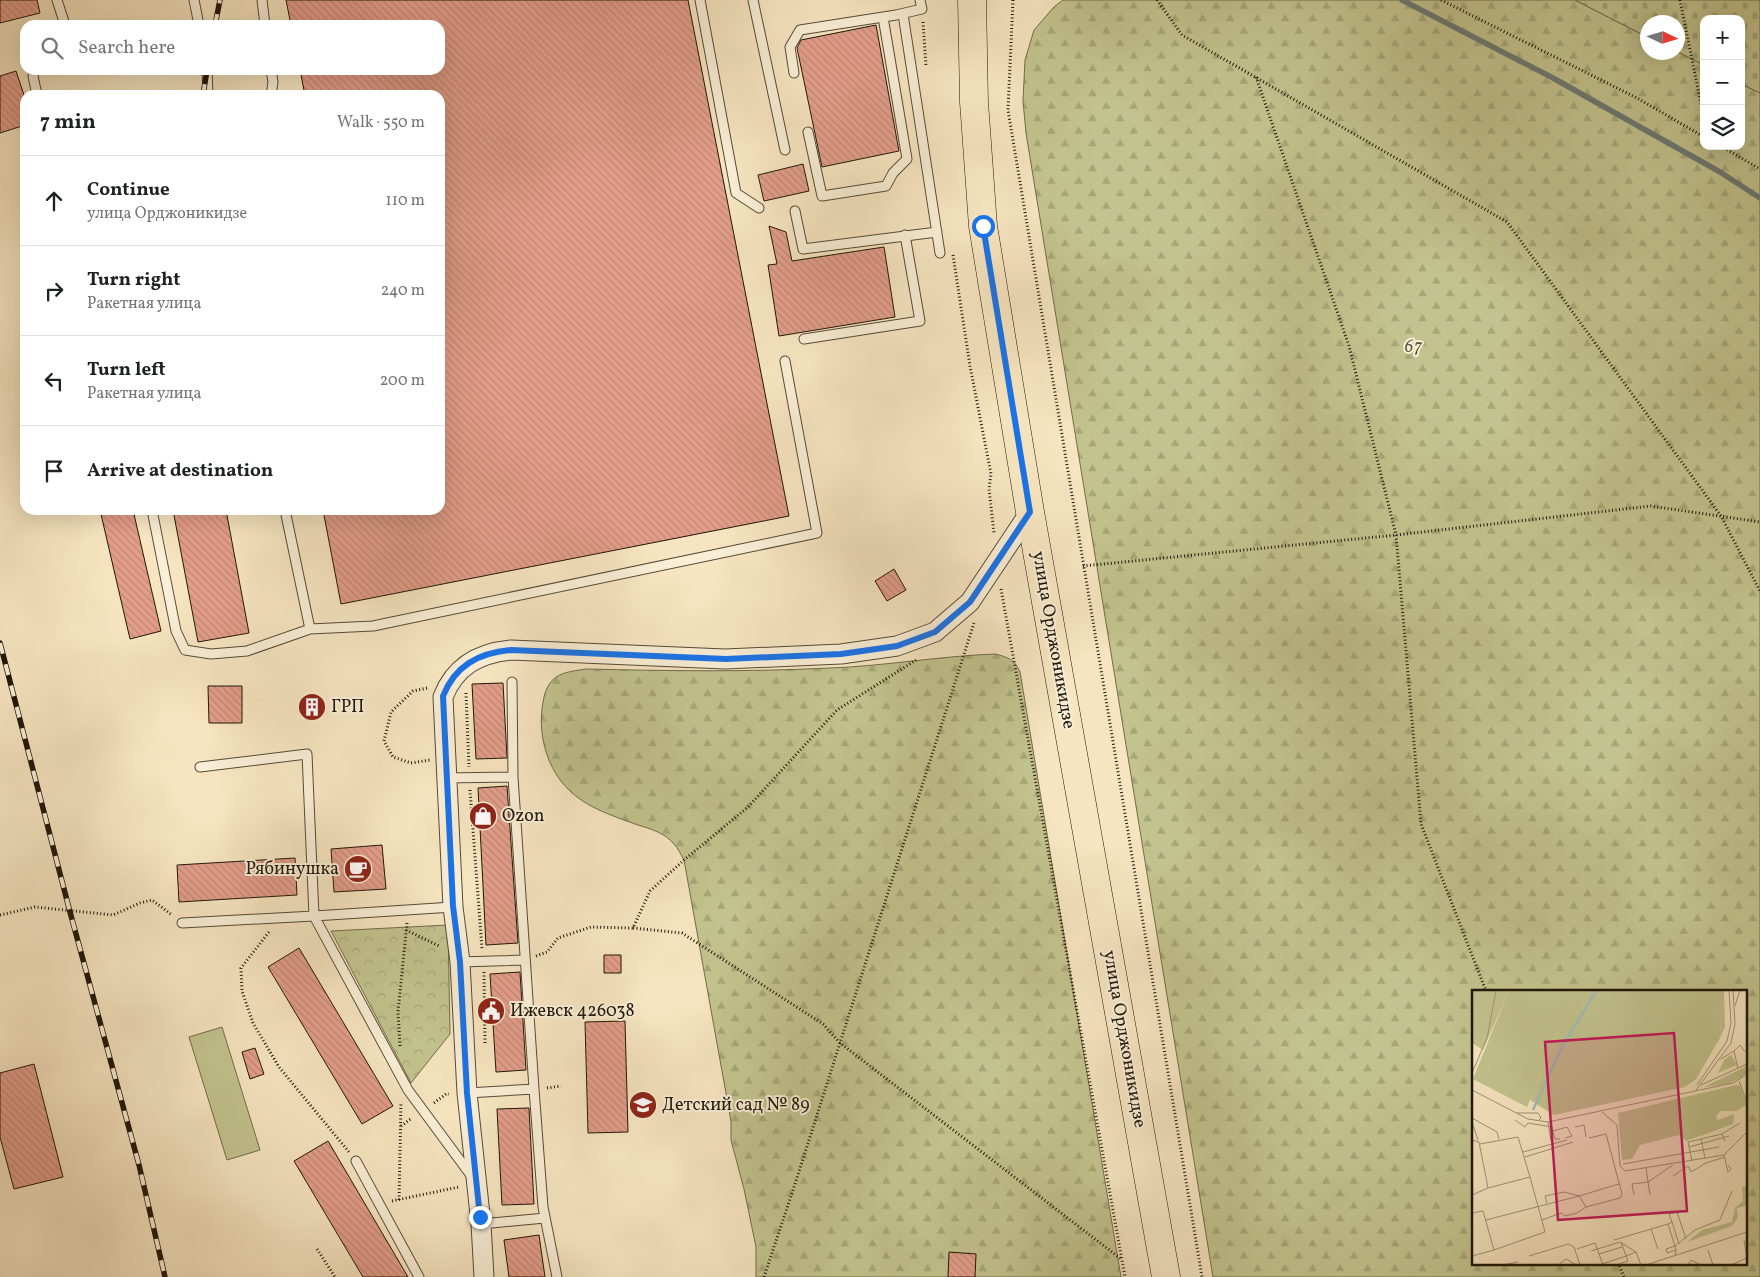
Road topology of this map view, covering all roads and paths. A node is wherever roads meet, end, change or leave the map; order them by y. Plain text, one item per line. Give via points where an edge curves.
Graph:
1 (57, 0) edge
2 (194, 0) edge
3 (262, 0) edge
4 (700, 0) edge
5 (753, 0) edge
6 (920, 0) edge
7 (972, 0) edge
8 (1013, 0) edge
9 (1157, 0) edge
10 (1441, 0) edge
11 (1680, 0) edge
12 (903, 14) junction
13 (883, 17) junction
14 (63, 20) edge
15 (197, 20) edge
16 (264, 20) edge
17 (794, 73) dead end
18 (33, 75) edge
19 (207, 75) edge
20 (272, 75) edge
21 (1256, 77) junction
22 (36, 90) edge
23 (208, 90) edge
24 (272, 90) edge
25 (1701, 105) edge
26 (808, 132) dead end
27 (1700, 135) edge
28 (785, 150) dead end
29 (1727, 150) edge
30 (1760, 169) edge
31 (759, 208) dead end
32 (795, 211) dead end
33 (938, 232) junction
34 (906, 235) junction
35 (953, 252) dead end
36 (940, 253) dead end
37 (804, 339) dead end
38 (785, 361) dead end
39 (1030, 512) junction
40 (153, 515) edge
41 (286, 515) edge
42 (1721, 516) junction
43 (1760, 522) edge
44 (1396, 535) junction
45 (998, 558) junction
46 (1083, 566) junction
47 (1760, 591) edge
48 (975, 621) dead end
49 (310, 629) junction
50 (917, 659) dead end
51 (512, 682) dead end
52 (448, 683) junction
53 (446, 758) junction
54 (200, 767) dead end
55 (513, 777) junction
56 (446, 778) junction
57 (472, 817) dead end
58 (453, 906) junction
59 (408, 910) junction
60 (0, 915) edge
61 (314, 916) junction
62 (280, 917) junction
63 (182, 923) joint
64 (633, 928) junction
65 (406, 930) junction
66 (547, 952) dead end
67 (524, 960) junction
68 (460, 962) junction
69 (483, 962) junction
70 (1486, 990) edge
71 (840, 1043) junction
72 (484, 1045) dead end
73 (402, 1078) junction
74 (534, 1089) junction
75 (467, 1093) junction
76 (356, 1161) joint
77 (476, 1183) junction
78 (398, 1200) junction
79 (379, 1204) junction
80 (545, 1218) junction
81 (481, 1224) junction
82 (317, 1249) dead end
83 (1122, 1259) junction
84 (1618, 1264) edge
85 (335, 1277) edge
86 (419, 1277) edge
87 (484, 1277) edge
88 (557, 1277) edge
89 (764, 1277) edge
90 (1125, 1277) edge
91 (1166, 1277) edge
92 (1202, 1277) edge
93 (1624, 1277) edge

1 - 14 lane
2 - 15 lane
3 - 16 lane
4 - 31 lane via 736,193
5 - 28 lane
6 - 12 lane via 922,9
7 - 39 main road, улица Орджоникидзе via 974,102 983,226
8 - 46 path via 1008,110
9 - 21 path via 1182,35
10 - 27 path via 1636,98
11 - 25 path
12 - 13 lane
12 - 33 lane
13 - 17 lane via 800,30 790,47
13 - 26 lane via 908,158 893,173 886,186 822,196
18 - 22 lane
19 - 23 lane
20 - 24 lane
21 - 42 path via 1507,222
21 - 44 path via 1349,346
29 - 30 path
32 - 34 lane via 803,249
33 - 34 lane
33 - 36 lane
34 - 37 lane via 920,321
35 - 45 path via 991,474 989,489
38 - 49 lane via 817,533 373,626
39 - 45 street
39 - 91 main road, улица Орджоникидзе
40 - 49 lane via 176,631 185,650 211,654 247,650
41 - 49 lane
42 - 43 path
42 - 44 path via 1651,506
42 - 47 path
44 - 46 path
44 - 70 path via 1421,824
45 - 52 street via 970,602 935,632 897,646 841,654 726,659 494,651 468,663
45 - 83 path via 1000,586
46 - 92 path
48 - 71 path
50 - 64 path via 837,710 748,807 650,891
51 - 55 lane
52 - 53 street via 443,696
52 - 53 path via 413,691 396,706 391,712 384,741 393,757 411,763
53 - 56 street
54 - 61 lane via 307,754
55 - 56 lane
55 - 67 lane
56 - 58 street
57 - 69 path
58 - 59 lane
58 - 68 street
59 - 61 lane
59 - 65 path
60 - 63 path via 35,907 113,916 152,900
61 - 62 lane
61 - 73 lane
62 - 63 lane
62 - 76 path via 241,968 242,991 253,1023 279,1067
64 - 66 path via 591,928 558,938
64 - 71 path via 682,933 823,1024
65 - 68 path via 436,944
65 - 73 path via 398,1012
67 - 69 lane
67 - 74 lane
68 - 69 lane
68 - 75 street
69 - 72 path
71 - 83 path
71 - 89 path
73 - 77 lane
73 - 78 path
74 - 75 lane
74 - 80 lane
75 - 77 street
76 - 79 lane
77 - 78 path
77 - 81 street
78 - 79 path
79 - 86 lane
80 - 81 lane
80 - 88 lane
81 - 87 street
82 - 85 path
83 - 90 path
84 - 93 path

